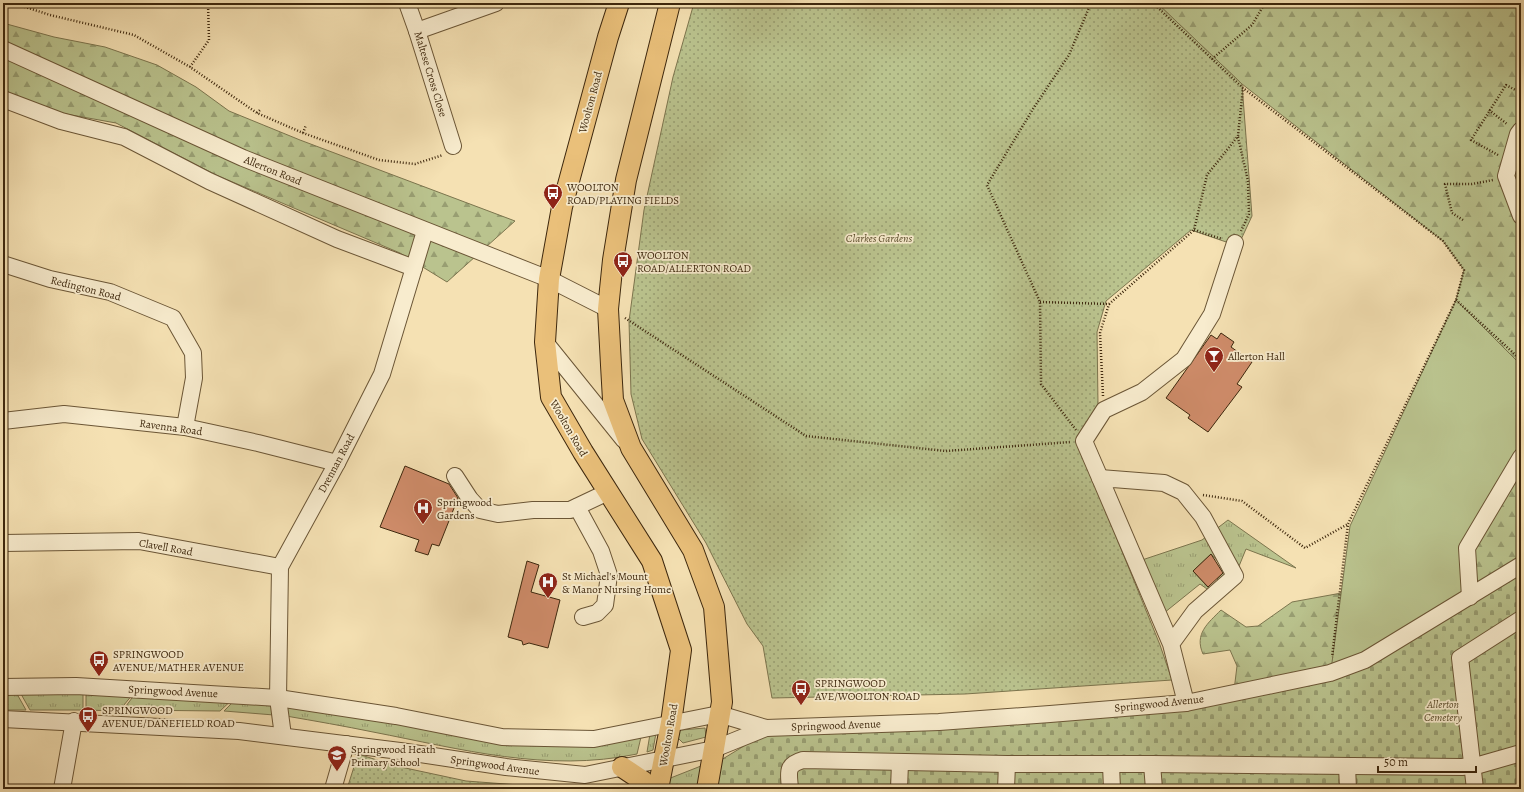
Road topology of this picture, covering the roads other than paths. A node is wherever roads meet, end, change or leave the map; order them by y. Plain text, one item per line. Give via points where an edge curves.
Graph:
1 (407, 3) edge
2 (496, 3) edge
3 (619, 3) edge
4 (670, 3) edge
5 (417, 31) junction
6 (3, 49) edge
7 (3, 99) edge
8 (1514, 127) edge
9 (453, 146) road end
10 (1517, 197) edge
11 (1521, 216) edge
12 (425, 231) junction
13 (1235, 243) road end
14 (3, 264) edge
15 (414, 268) junction
16 (548, 279) junction
17 (608, 309) junction
18 (545, 342) junction
19 (3, 421) edge
20 (185, 427) junction
21 (631, 448) junction
22 (1521, 457) edge
23 (337, 463) junction
24 (455, 476) dead end
25 (1100, 478) junction
26 (608, 492) junction
27 (577, 506) junction
28 (3, 543) edge
29 (1521, 565) edge
30 (280, 567) junction
31 (1470, 597) junction
32 (583, 617) dead end
33 (1521, 619) edge
34 (1171, 644) junction
35 (3, 687) edge
36 (278, 698) junction
37 (1186, 703) junction
38 (719, 714) junction
39 (3, 719) edge
40 (74, 721) junction
41 (672, 723) junction
42 (766, 728) junction
43 (283, 736) junction
44 (346, 744) junction
45 (714, 749) junction
46 (1521, 753) edge
47 (665, 758) junction
48 (900, 763) junction
49 (1007, 764) junction
50 (1152, 764) junction
51 (1111, 765) junction
52 (1347, 766) junction
53 (1472, 766) junction
54 (622, 767) junction
55 (62, 789) edge
56 (333, 789) edge
57 (649, 789) edge
58 (658, 789) edge
59 (707, 789) edge
60 (790, 789) edge
61 (899, 789) edge
62 (1006, 789) edge
63 (1112, 789) edge
64 (1154, 789) edge
65 (1348, 789) edge
66 (1475, 789) edge

1 - 5 street, Maltese Cross Close
2 - 5 street
3 - 16 main road, Woolton Road via 562,207
4 - 17 main road via 626,180
5 - 9 street, Maltese Cross Close
6 - 12 street, Allerton Road via 243,158
7 - 15 street via 61,121 124,137 209,181 337,239
8 - 10 street via 1518,134 1506,176
10 - 11 street
12 - 15 street, Drennan Road
12 - 16 street, Allerton Road
13 - 25 street via 1212,314 1184,359 1142,392 1104,410 1084,441
14 - 20 street, Redington Road via 50,279 110,292 173,318 193,353 194,378
15 - 23 street, Drennan Road via 382,374
16 - 17 street, Allerton Road
16 - 18 main road, Woolton Road
17 - 21 main road via 613,400
18 - 21 street
18 - 26 main road, Woolton Road via 551,397
19 - 20 street, Ravenna Road via 64,414
20 - 23 street, Ravenna Road
21 - 38 main road via 693,550 714,607 722,702
22 - 31 street via 1467,548
23 - 30 street, Drennan Road
24 - 27 street via 480,510 498,514 533,510 570,510
25 - 34 street
25 - 34 street via 1164,483 1183,492 1203,517 1235,576 1195,611
26 - 27 street
26 - 41 main road, Woolton Road via 652,561 681,650
27 - 32 street via 601,551 609,575 606,606 597,613
28 - 30 street, Clavell Road via 139,541
29 - 31 street, Springwood Avenue
30 - 36 street, Drennan Road
31 - 37 street, Springwood Avenue via 1365,660 1330,673
33 - 53 street via 1460,658
34 - 37 street
35 - 36 street, Springwood Avenue via 76,686
36 - 41 street, Springwood Avenue via 396,716 502,737 594,739
36 - 43 street, Drennan Road
37 - 42 street, Springwood Avenue via 939,722
38 - 41 street, Springwood Avenue
38 - 42 street, Springwood Avenue
38 - 45 main road
39 - 40 street, Springwood Avenue
40 - 43 street, Springwood Avenue
40 - 55 street
41 - 47 main road, Woolton Road
42 - 45 street, Springwood Avenue
43 - 44 street, Springwood Avenue
44 - 54 street, Springwood Avenue via 506,767 585,775
44 - 56 street
45 - 47 street, Springwood Avenue
45 - 59 main road
46 - 53 street
47 - 54 street, Springwood Avenue
47 - 58 main road, Woolton Road
48 - 49 street
48 - 60 street via 803,760 789,768
48 - 61 street
49 - 51 street
49 - 62 street
50 - 51 street
50 - 52 street
50 - 64 street
51 - 63 street
52 - 53 street
52 - 65 street
53 - 66 street
54 - 57 main road via 643,781

